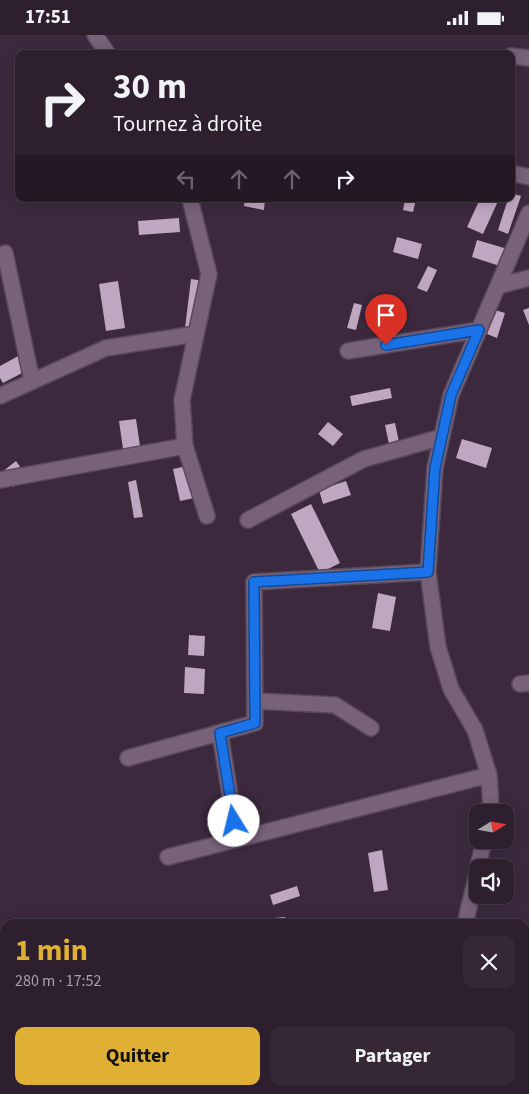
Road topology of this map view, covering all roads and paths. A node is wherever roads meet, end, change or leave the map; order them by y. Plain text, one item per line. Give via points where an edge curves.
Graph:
1 (95, 35) edge
2 (105, 50) edge
3 (515, 57) edge
4 (529, 58) edge
5 (515, 174) edge
6 (529, 177) edge
7 (191, 202) edge
8 (529, 213) edge
9 (5, 253) dead end
10 (529, 278) edge
11 (498, 286) junction
12 (479, 330) junction
13 (196, 334) junction
14 (348, 351) dead end
15 (32, 381) junction
16 (0, 396) edge
17 (442, 437) junction
18 (185, 446) junction
19 (0, 480) edge
20 (207, 515) dead end
21 (248, 520) dead end
22 (428, 572) junction
23 (255, 701) junction
24 (371, 728) dead end
25 (220, 733) junction
26 (128, 758) dead end
27 (489, 775) junction
28 (491, 804) edge
29 (238, 839) junction
30 (168, 857) dead end
31 (470, 904) edge
32 (466, 919) edge

1 - 2 street
3 - 4 street
5 - 6 street
7 - 13 street via 209,274
8 - 11 street
9 - 15 street
10 - 11 street
11 - 12 street
12 - 14 street
12 - 17 street via 451,395
13 - 15 street via 106,348
13 - 18 street via 182,400
15 - 16 street
17 - 21 street via 364,459
17 - 22 street via 435,468
18 - 19 street
18 - 20 street
22 - 23 street via 254,582
22 - 27 street via 438,647 451,689 475,731
23 - 24 street via 335,705
23 - 25 street via 255,723
25 - 26 street
25 - 29 street
27 - 28 street
27 - 29 street
29 - 30 street
31 - 32 street

